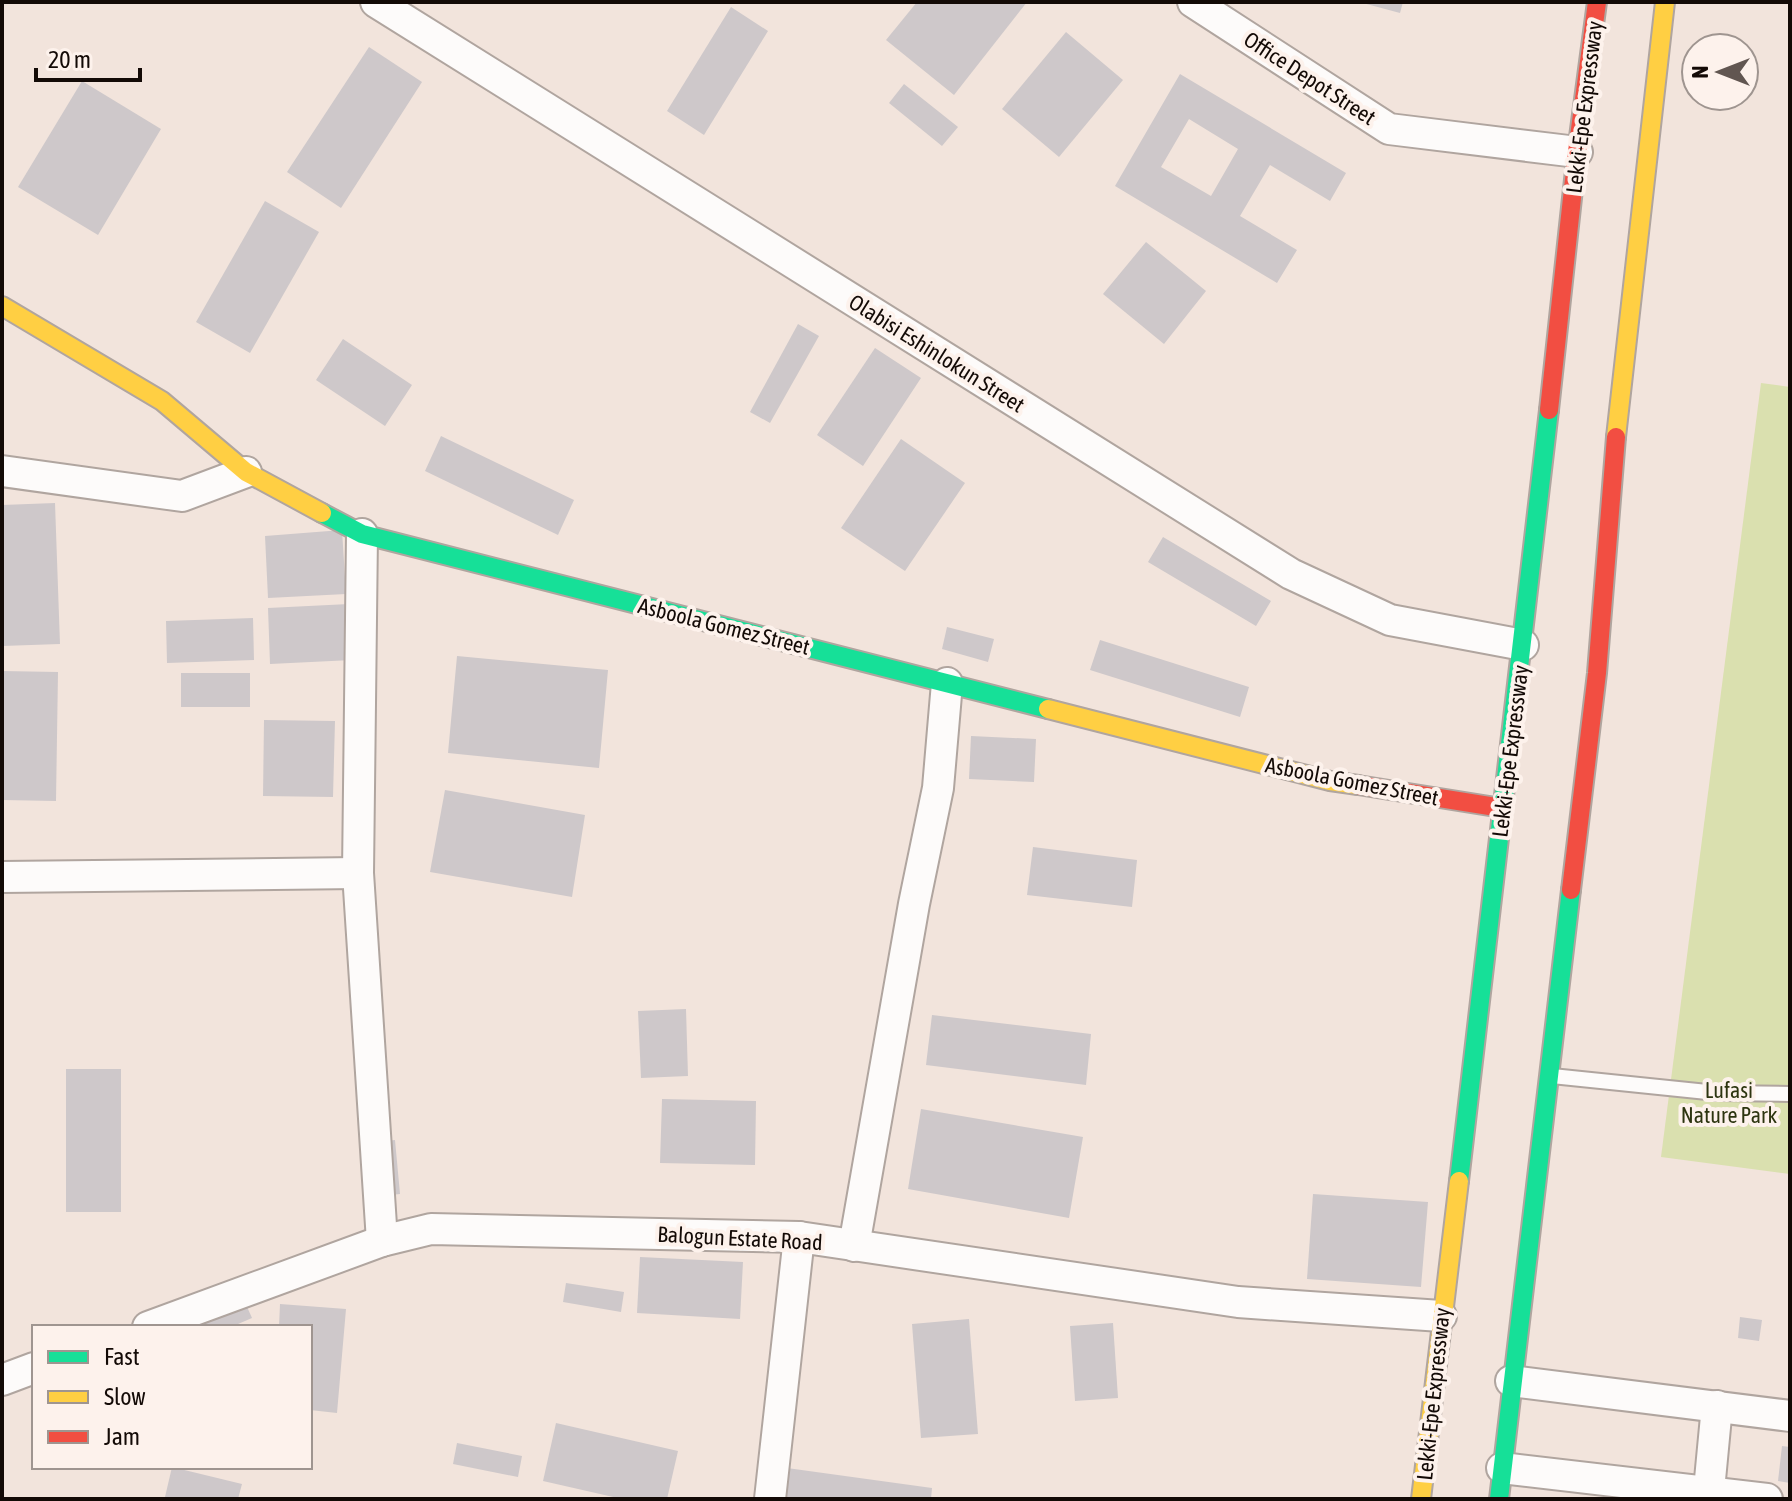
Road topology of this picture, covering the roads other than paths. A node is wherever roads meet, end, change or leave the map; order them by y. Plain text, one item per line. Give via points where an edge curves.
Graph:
1 (376, 2) edge
2 (1193, 2) edge
3 (1597, 2) edge
4 (1665, 2) edge
5 (1577, 152) junction
6 (2, 306) edge
7 (2, 471) edge
8 (246, 472) junction
9 (362, 534) junction
10 (1523, 645) junction
11 (947, 683) junction
12 (1502, 808) junction
13 (358, 873) junction
14 (2, 877) edge
15 (1548, 1075) junction
16 (1790, 1094) edge
17 (799, 1237) junction
18 (382, 1241) junction
19 (854, 1246) junction
20 (1441, 1316) junction
21 (153, 1325) edge
22 (32, 1369) edge
23 (2, 1380) edge
24 (1511, 1381) junction
25 (1717, 1406) junction
26 (1790, 1416) edge
27 (1502, 1468) junction
28 (1709, 1490) junction
29 (770, 1499) edge
30 (1421, 1499) edge
31 (1499, 1499) edge
32 (1767, 1499) edge

1 - 10 street, Olabisi Eshinlokun Street via 1291,574 1390,620
2 - 5 street, Office Depot Street via 1389,129
3 - 5 main road, Lekki-Epe Expressway
4 - 15 main road via 1622,371 1597,673
5 - 10 main road, Lekki-Epe Expressway
6 - 8 main road, Asboola Gomez Street via 162,401
7 - 8 street via 182,496
8 - 9 main road, Asboola Gomez Street
9 - 11 main road, Asboola Gomez Street
9 - 13 street
10 - 12 main road, Lekki-Epe Expressway
11 - 12 main road, Asboola Gomez Street via 1330,781
11 - 19 street via 938,788
12 - 20 main road, Lekki-Epe Expressway
13 - 14 street
13 - 18 street
15 - 16 lane via 1717,1093
15 - 24 main road
17 - 18 street, Balogun Estate Road via 431,1229
17 - 19 street, Balogun Estate Road
17 - 29 street
18 - 21 street, Balogun Estate Road
19 - 20 street, Balogun Estate Road via 1238,1302
20 - 30 main road, Lekki-Epe Expressway
22 - 23 street
24 - 25 street
24 - 27 main road
25 - 26 street
25 - 28 street
27 - 28 street
27 - 31 main road
28 - 32 street

